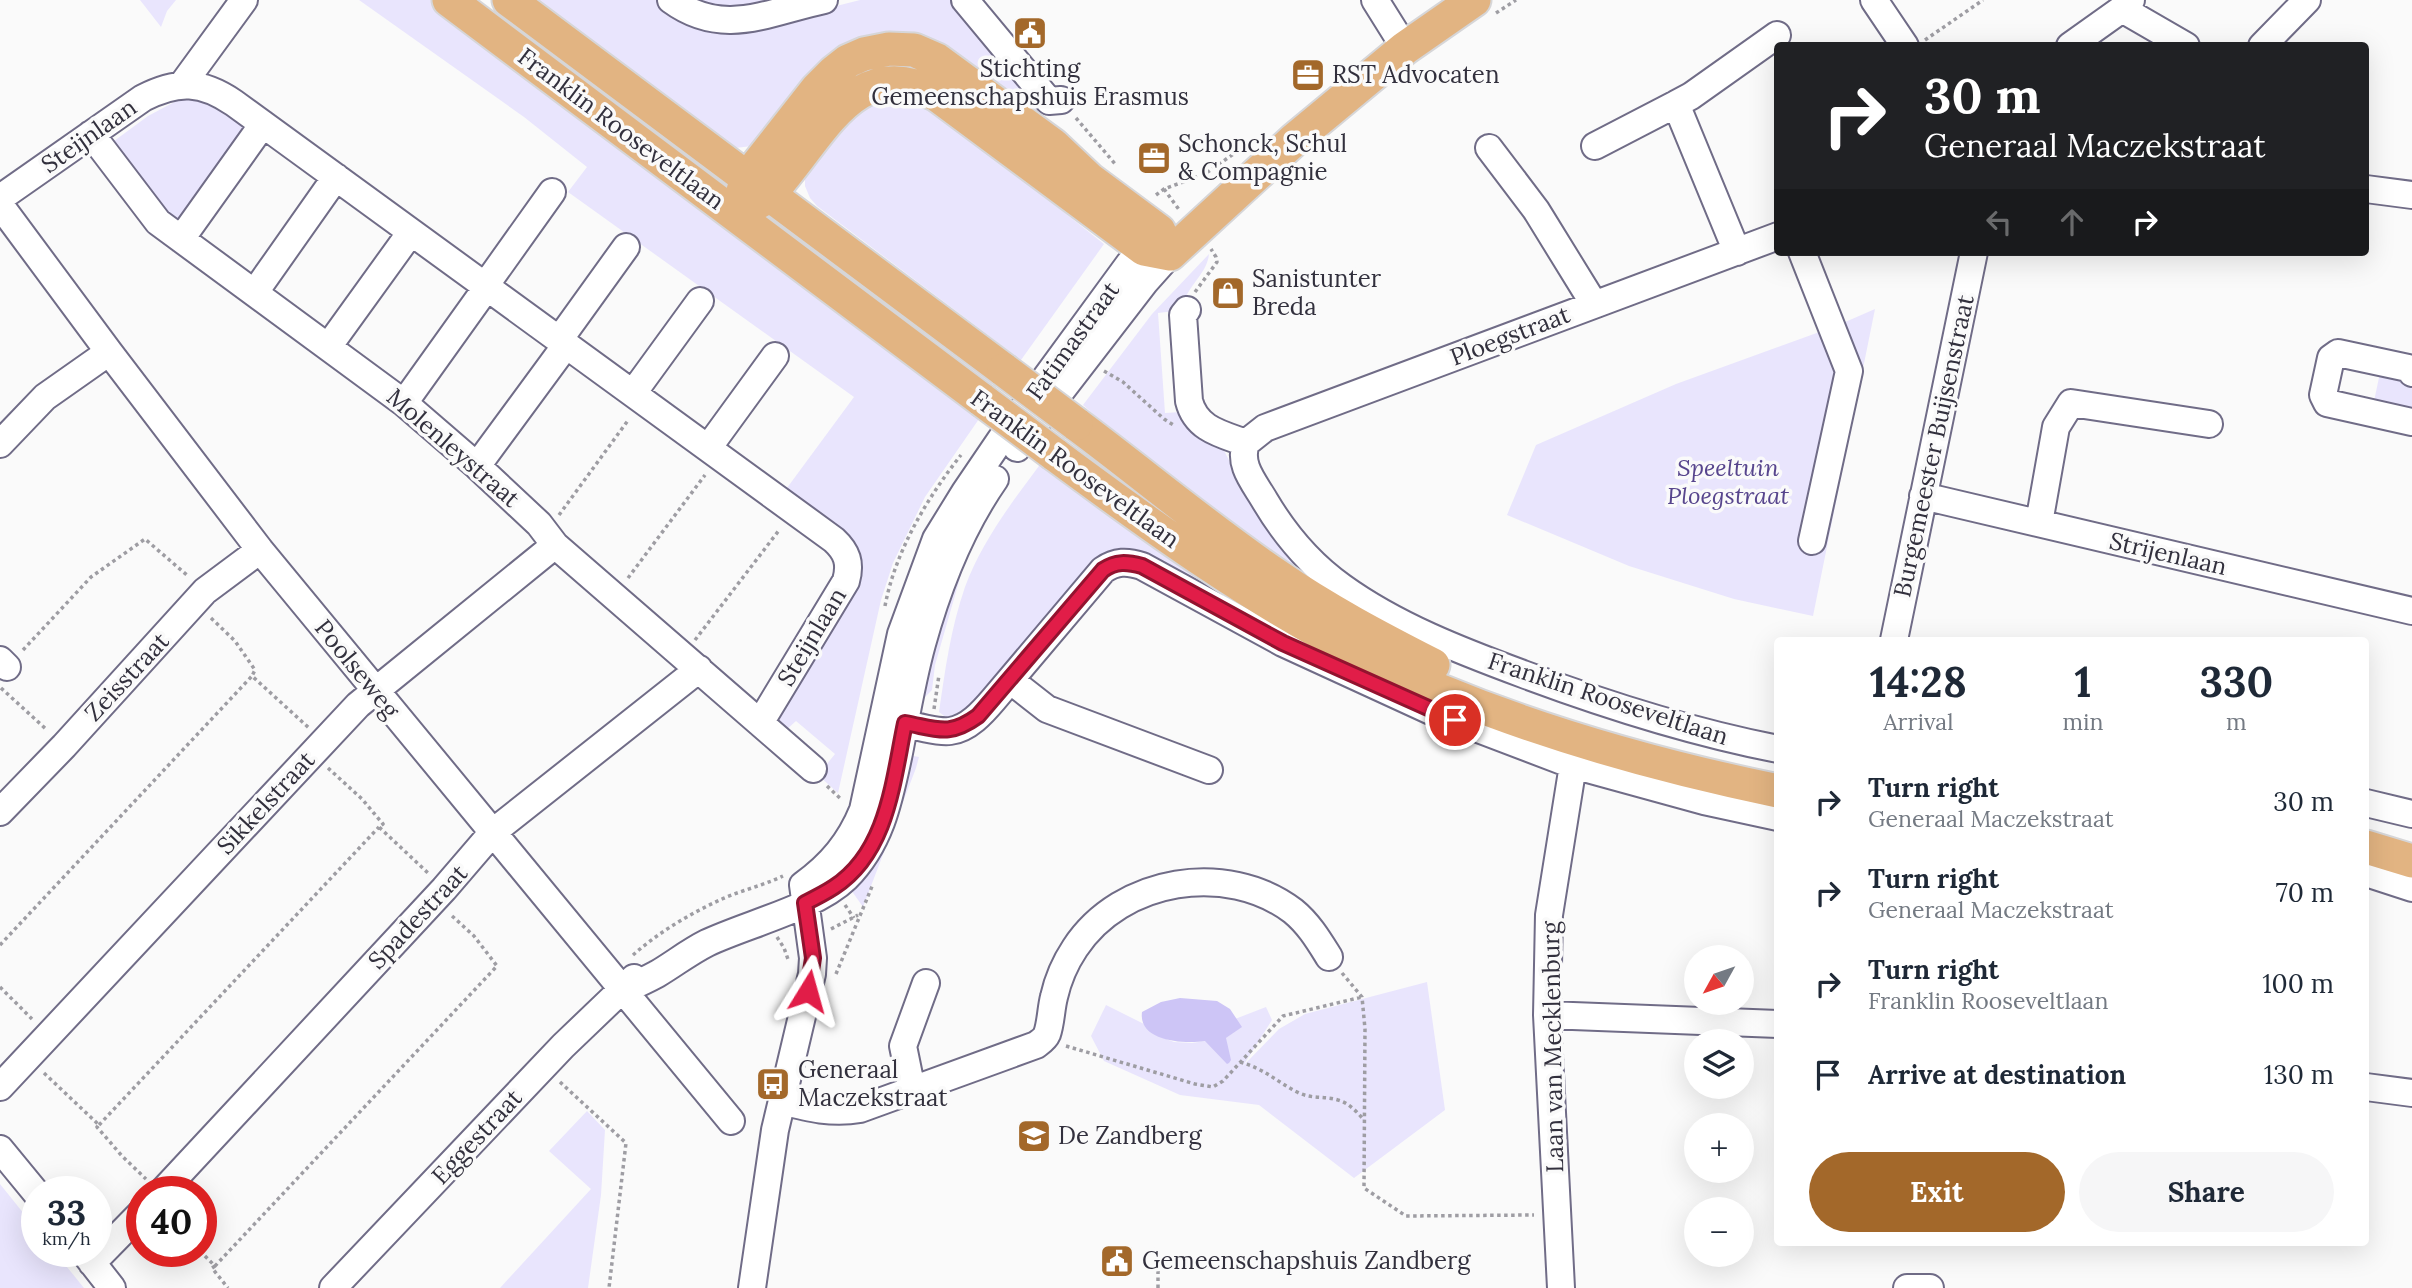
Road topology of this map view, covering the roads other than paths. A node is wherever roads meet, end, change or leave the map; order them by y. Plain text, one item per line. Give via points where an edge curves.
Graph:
1 (244, 0) edge
2 (449, 0) edge
3 (509, 0) edge
4 (671, 0) edge
5 (820, 0) edge
6 (965, 0) edge
7 (1375, 0) edge
8 (1474, 0) edge
9 (1874, 0) edge
10 (2307, 0) edge
11 (2126, 4) edge
12 (1777, 35) dead end
13 (1902, 42) edge
14 (2075, 42) edge
15 (2180, 42) edge
16 (2266, 42) edge
17 (1405, 48) junction
18 (182, 85) junction
19 (1061, 100) road end
20 (1676, 104) junction
21 (263, 124) junction
22 (91, 134) junction
23 (1595, 146) dead end
24 (1489, 148) dead end
25 (337, 177) junction
26 (758, 186) junction
27 (2369, 189) edge
28 (552, 192) dead end
29 (2412, 195) edge
30 (0, 198) edge
31 (0, 205) edge
32 (736, 216) junction
33 (411, 232) junction
34 (1774, 238) edge
35 (181, 239) junction
36 (1158, 244) junction
37 (626, 247) dead end
38 (1737, 252) junction
39 (1804, 256) edge
40 (1973, 256) edge
41 (486, 286) junction
42 (255, 292) junction
43 (700, 301) dead end
44 (1594, 304) junction
45 (1187, 310) road end
46 (563, 342) junction
47 (328, 347) junction
48 (109, 352) junction
49 (775, 356) dead end
50 (2412, 373) edge
51 (638, 397) junction
52 (404, 403) junction
53 (2412, 422) edge
54 (2209, 424) dead end
55 (1246, 443) junction
56 (0, 444) edge
57 (714, 452) junction
58 (478, 466) junction
59 (1923, 496) junction
60 (2039, 523) junction
61 (551, 539) junction
62 (1812, 541) dead end
63 (260, 550) junction
64 (2412, 611) edge
65 (1895, 637) edge
66 (691, 663) junction
67 (1010, 680) junction
68 (375, 691) junction
69 (760, 723) junction
70 (906, 723) junction
71 (1774, 748) edge
72 (1573, 765) junction
73 (813, 769) dead end
74 (1209, 770) dead end
75 (1774, 773) edge
76 (1774, 790) edge
77 (2369, 804) edge
78 (0, 812) edge
79 (2412, 814) edge
80 (1774, 816) edge
81 (2369, 831) edge
82 (493, 832) junction
83 (2412, 842) edge
84 (2369, 848) edge
85 (2412, 861) edge
86 (2369, 874) edge
87 (2412, 888) edge
88 (804, 894) junction
89 (1329, 957) road end
90 (617, 982) junction
91 (926, 983) dead end
92 (1547, 1015) junction
93 (1774, 1024) edge
94 (0, 1087) edge
95 (2369, 1087) edge
96 (912, 1090) junction
97 (2412, 1093) edge
98 (782, 1101) junction
99 (731, 1121) dead end
100 (0, 1149) edge
101 (22, 1176) edge
102 (167, 1176) edge
103 (126, 1225) edge
104 (112, 1237) edge
105 (95, 1267) edge
106 (112, 1288) edge
107 (334, 1288) edge
108 (752, 1288) edge
109 (1561, 1288) edge
110 (1908, 1288) edge
111 (1930, 1288) edge

1 - 18 street
2 - 32 main road, Franklin Rooseveltlaan
3 - 26 main road, Franklin Rooseveltlaan
4 - 5 street via 695,15 725,21
6 - 19 street via 1048,101
7 - 17 street
8 - 17 main road, Fatimastraat
9 - 13 street
10 - 16 street
11 - 14 street
11 - 15 street
12 - 20 street
17 - 36 main road, Fatimastraat
18 - 21 street, Steijnlaan via 214,91
18 - 22 street, Steijnlaan via 144,98
20 - 23 street
20 - 38 street
21 - 25 street, Steijnlaan
21 - 35 street
22 - 30 street, Steijnlaan
22 - 35 street, Molenleystraat via 158,222
24 - 44 street via 1536,210
25 - 33 street, Steijnlaan
25 - 42 street
26 - 32 main road
26 - 36 main road via 858,91 892,82 937,95
26 - 75 main road, Franklin Rooseveltlaan, bridge via 1187,510 1324,605 1433,665 1585,726
27 - 29 street
28 - 41 street
31 - 48 street, Poolseweg
32 - 76 main road, Franklin Rooseveltlaan, bridge via 1200,560 1299,621 1404,675 1580,743
33 - 41 street, Steijnlaan
33 - 47 street
34 - 38 street, Ploegstraat
35 - 42 street, Molenleystraat
36 - 70 street, Fatimastraat via 1129,264 1009,428 936,539 901,634
37 - 46 street
38 - 44 street, Ploegstraat
39 - 62 street via 1849,371
40 - 59 street, Burgemeester Buijsenstraat
41 - 46 street, Steijnlaan
41 - 52 street
42 - 47 street, Molenleystraat
43 - 51 street
44 - 55 street, Ploegstraat via 1265,428
45 - 55 street via 1183,314 1192,414 1214,432
46 - 51 street, Steijnlaan
46 - 58 street
47 - 52 street, Molenleystraat
48 - 56 street via 46,397
48 - 63 street, Poolseweg
49 - 57 street
50 - 53 street via 2408,368 2338,354 2331,358 2323,395 2327,403
51 - 57 street, Steijnlaan
52 - 58 street, Molenleystraat
54 - 60 street via 2071,403 2056,427
55 - 71 street, Franklin Rooseveltlaan via 1246,469 1285,531 1327,576 1375,609 1478,657 1566,690
57 - 69 street, Steijnlaan via 844,549 848,560 846,581
58 - 61 street, Molenleystraat
59 - 60 street, Strijenlaan
59 - 65 street, Burgemeester Buijsenstraat
60 - 64 street, Strijenlaan
61 - 66 street, Molenleystraat
61 - 68 street, Sikkelstraat
63 - 68 street, Poolseweg
63 - 78 street, Zeisstraat via 200,597
66 - 69 street, Molenleystraat
66 - 82 street, Spadestraat
67 - 70 street via 964,727 949,731
67 - 72 street, Franklin Rooseveltlaan via 1103,570 1127,562 1283,643 1431,711
67 - 74 street via 1047,709
68 - 82 street, Poolseweg
68 - 94 street, Sikkelstraat
69 - 73 street, Molenleystraat
70 - 88 street via 888,804 871,847 841,882
72 - 80 street, Franklin Rooseveltlaan
72 - 92 street, Laan van Mecklenburg via 1549,915
77 - 79 street
81 - 83 main road
82 - 90 street, Poolseweg
82 - 102 street, Spadestraat
84 - 85 main road
86 - 87 street
88 - 90 street, Eggestraat via 657,974
88 - 98 street via 812,974
89 - 96 street via 1294,913 1256,890 1218,882 1155,889 1114,909 1083,936 1062,970 1043,1040
90 - 99 street, Poolseweg
90 - 107 street, Eggestraat via 544,1067
91 - 96 street via 903,1046
92 - 93 street
92 - 109 street, Laan van Mecklenburg
95 - 97 street
96 - 98 street via 839,1113
98 - 108 street
100 - 101 street
103 - 104 street
105 - 106 street
110 - 111 street

